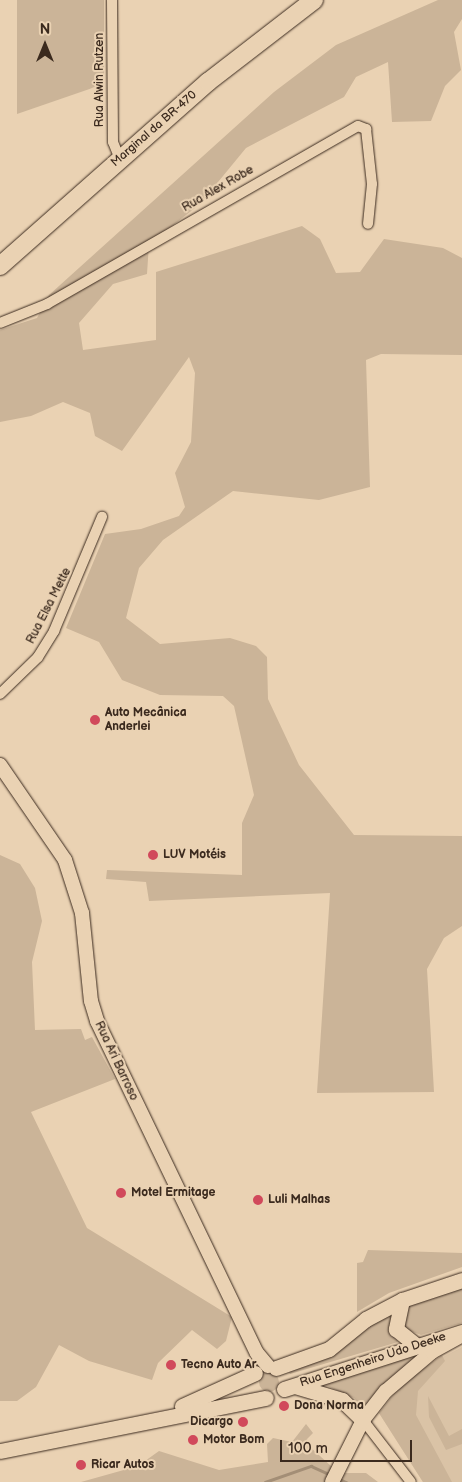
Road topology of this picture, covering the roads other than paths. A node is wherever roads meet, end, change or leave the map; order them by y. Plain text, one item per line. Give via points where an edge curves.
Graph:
1 (112, 0) edge
2 (314, 0) edge
3 (120, 158) junction
4 (368, 224) dead end
5 (0, 266) edge
6 (0, 323) edge
7 (102, 517) dead end
8 (0, 694) edge
9 (0, 765) edge
10 (462, 1280) edge
11 (402, 1300) junction
12 (462, 1334) edge
13 (416, 1345) junction
14 (265, 1369) junction
15 (289, 1388) junction
16 (266, 1398) junction
17 (155, 1416) junction
18 (363, 1420) junction
19 (0, 1450) edge
20 (332, 1482) edge
21 (411, 1482) edge

1 - 3 street, Rua Alwin Rutzen via 113,142
2 - 3 highway, Marginal da BR-470 via 263,35
3 - 5 highway, Marginal da BR-470
4 - 6 street, Rua Alex Robe via 372,184 366,129 358,126 47,304
7 - 8 street, Rua Elsa Mette via 54,631 38,657
9 - 14 street, Rua Ari Barroso via 65,860 82,913 91,1001 97,1021
10 - 11 main road, Rua Engenheiro Udo Deeke
11 - 13 main road via 396,1329
11 - 14 main road, Rua Engenheiro Udo Deeke via 366,1319 329,1349
12 - 13 main road, Rua Engenheiro Udo Deeke
12 - 18 street via 416,1365
13 - 15 main road, Rua Engenheiro Udo Deeke
14 - 15 main road via 284,1376
14 - 16 main road via 254,1391
14 - 17 main road, Rua Engenheiro Udo Deeke
15 - 16 main road, Rua Engenheiro Udo Deeke
15 - 18 main road via 342,1400
16 - 17 main road, Rua Engenheiro Udo Deeke
17 - 19 main road, Rua Engenheiro Udo Deeke
18 - 20 street
18 - 21 street

